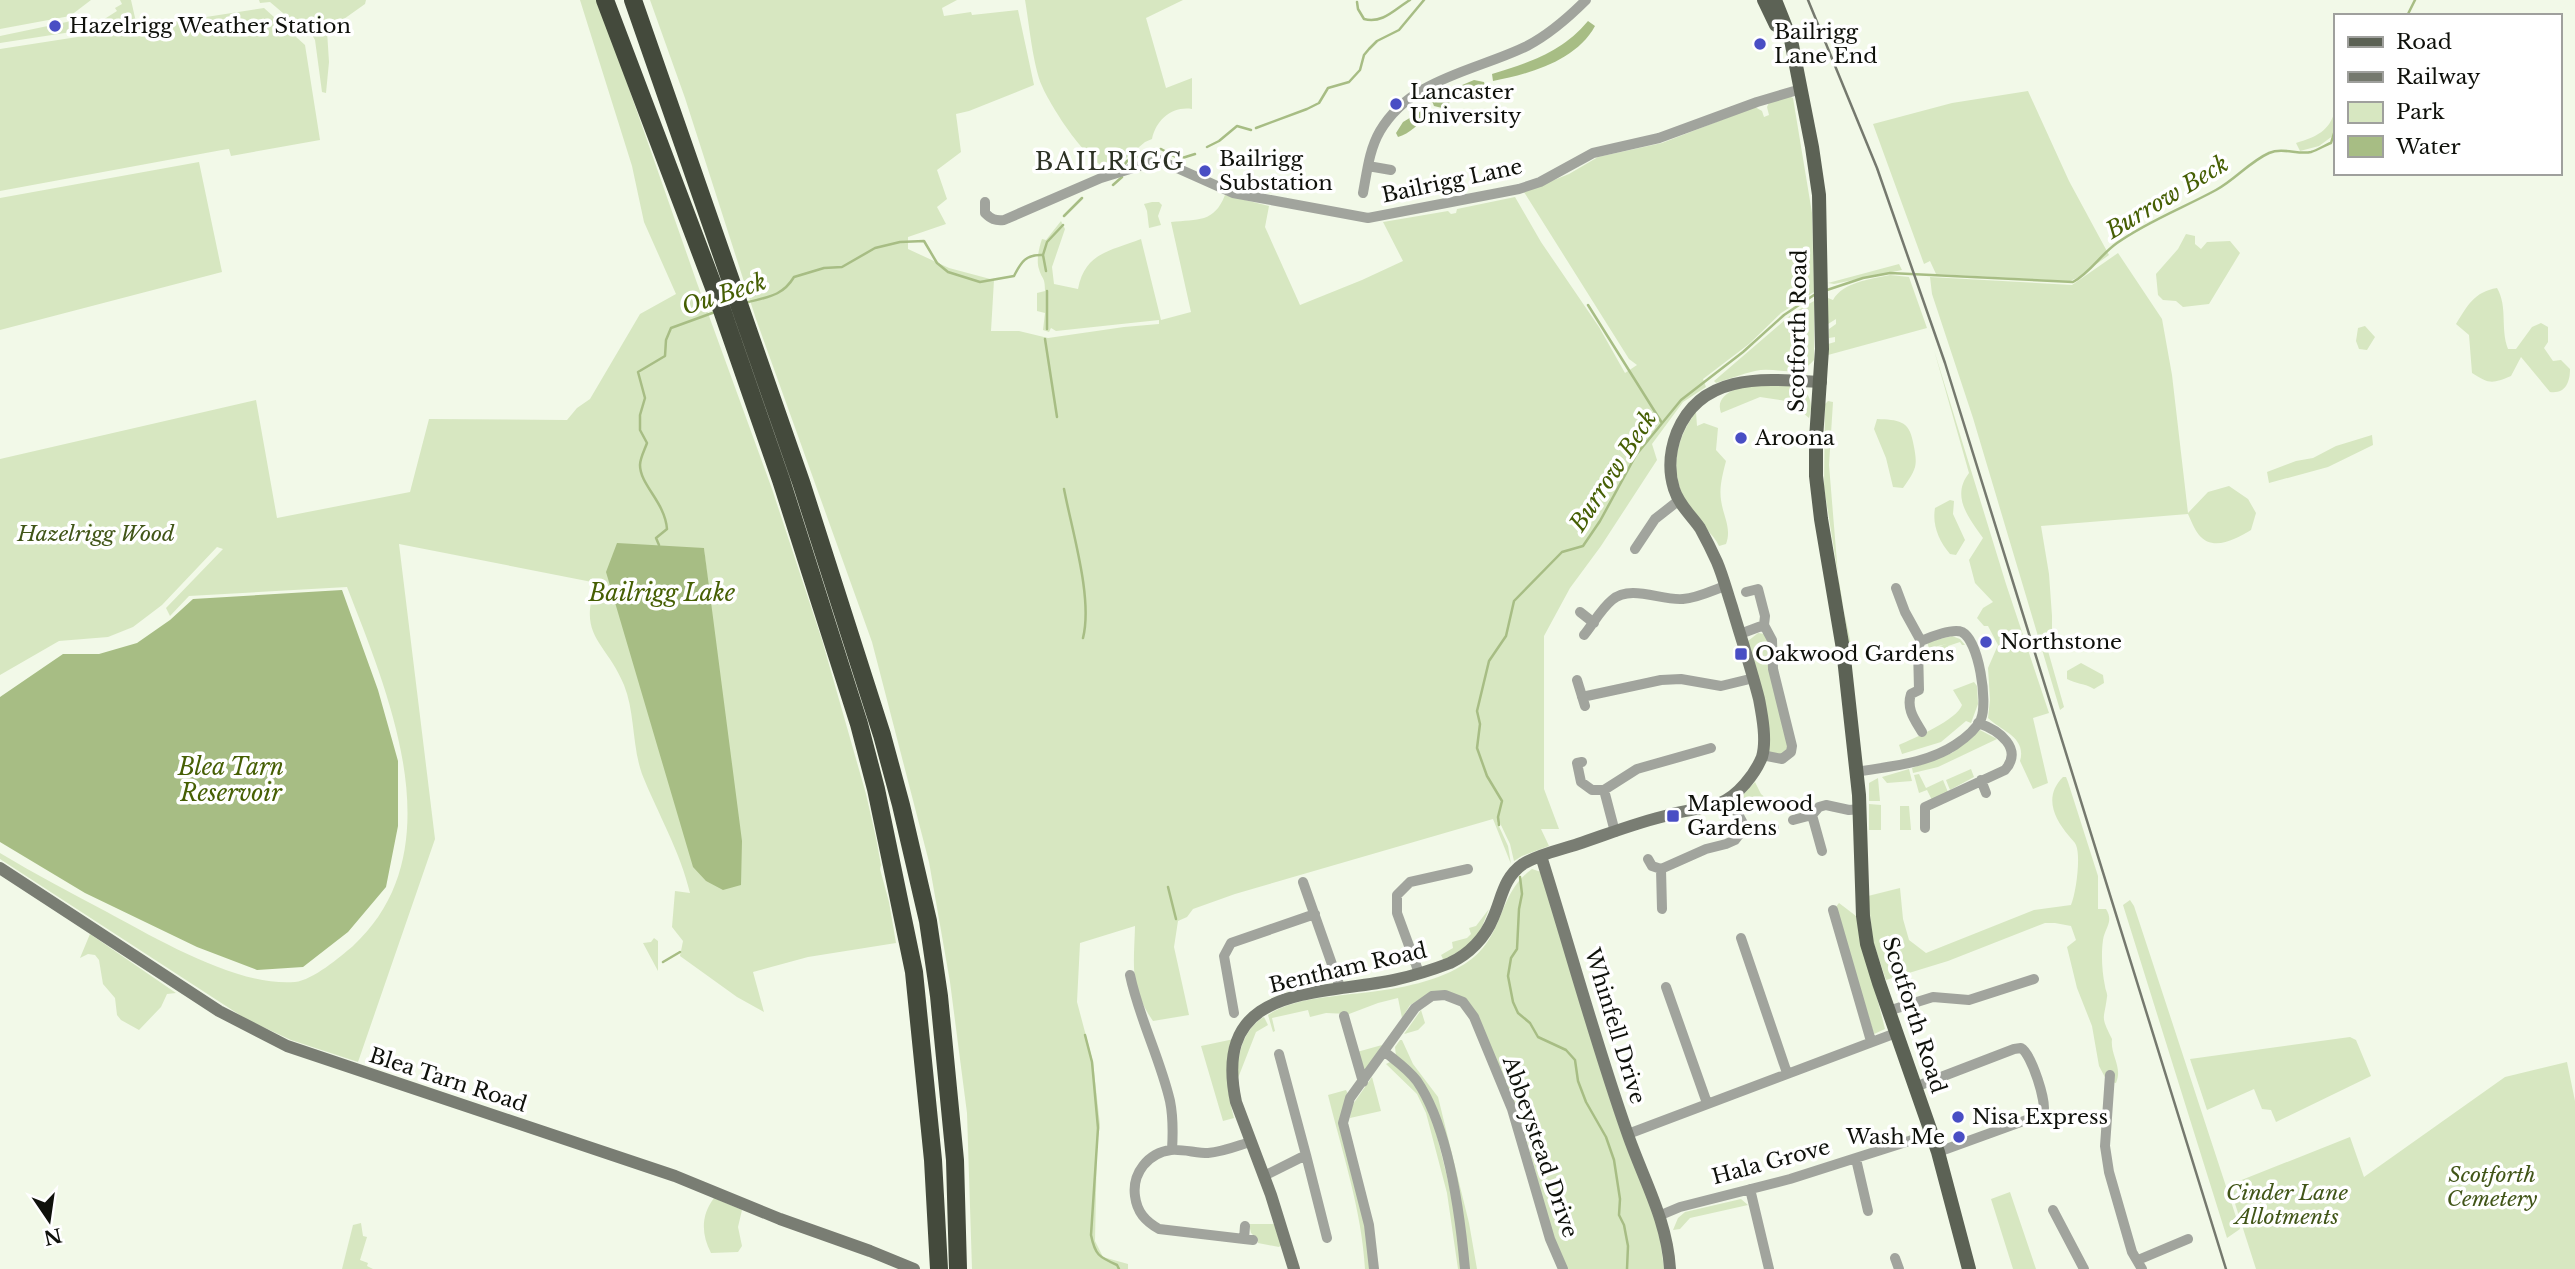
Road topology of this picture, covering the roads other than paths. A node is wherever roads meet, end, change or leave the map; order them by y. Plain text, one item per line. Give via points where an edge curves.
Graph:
1 (605, 0) edge
2 (633, 0) edge
3 (1586, 0) edge
4 (1768, 0) edge
5 (1801, 89) junction
6 (1368, 166) junction
7 (1391, 170) dead end
8 (1363, 193) dead end
9 (985, 202) dead end
10 (724, 289) junction
11 (1821, 382) junction
12 (1678, 501) junction
13 (1642, 547) dead end
14 (1725, 586) junction
15 (1896, 587) dead end
16 (1746, 592) dead end
17 (1580, 612) dead end
18 (1594, 622) junction
19 (1764, 625) junction
20 (1740, 634) junction
21 (1584, 635) dead end
22 (1921, 641) junction
23 (1754, 678) junction
24 (1577, 680) dead end
25 (1978, 723) junction
26 (1922, 732) dead end
27 (1711, 748) dead end
28 (1762, 755) junction
29 (1582, 762) dead end
30 (1856, 772) junction
31 (1981, 780) junction
32 (1604, 790) junction
33 (1986, 793) dead end
34 (1730, 799) junction
35 (1860, 809) junction
36 (1812, 815) junction
37 (1793, 820) dead end
38 (1745, 827) junction
39 (1774, 827) dead end
40 (1924, 828) dead end
41 (1615, 832) junction
42 (1822, 851) dead end
43 (1541, 856) junction
44 (1648, 859) dead end
45 (0, 868) edge
46 (1468, 869) dead end
47 (1661, 869) junction
48 (1303, 883) dead end
49 (1662, 909) dead end
50 (1833, 911) dead end
51 (1315, 914) junction
52 (1741, 938) dead end
53 (1419, 973) junction
54 (1129, 975) dead end
55 (2028, 980) dead end
56 (1340, 987) junction
57 (1666, 987) dead end
58 (1888, 1011) junction
59 (1234, 1013) dead end
60 (1344, 1016) dead end
61 (1896, 1032) junction
62 (1871, 1041) junction
63 (1385, 1052) junction
64 (1279, 1054) dead end
65 (1282, 1066) junction
66 (1270, 1069) dead end
67 (1787, 1073) junction
68 (2110, 1075) dead end
69 (1363, 1082) junction
70 (1915, 1087) junction
71 (1707, 1103) junction
72 (1628, 1134) junction
73 (1931, 1134) junction
74 (1250, 1142) junction
75 (1172, 1150) junction
76 (1938, 1152) junction
77 (1306, 1155) junction
78 (1856, 1158) junction
79 (1264, 1176) junction
80 (1750, 1189) junction
81 (2053, 1210) dead end
82 (1868, 1211) dead end
83 (1661, 1215) junction
84 (1245, 1226) dead end
85 (1327, 1238) dead end
86 (2188, 1239) dead end
87 (2140, 1264) edge
88 (912, 1268) edge
89 (939, 1269) edge
90 (958, 1269) edge
91 (1294, 1269) edge
92 (1374, 1269) edge
93 (1465, 1269) edge
94 (1563, 1269) edge
95 (1670, 1269) edge
96 (1769, 1269) edge
97 (1969, 1269) edge
98 (2084, 1269) edge

1 - 10 highway
2 - 10 highway
3 - 6 street via 1540,39 1446,78 1405,103 1379,133
4 - 5 main road, Scotforth Road via 1791,40
5 - 9 street, Bailrigg Lane via 1659,138 1593,152 1519,189 1368,218 1233,193 1159,160 1082,186 1004,220 989,217
5 - 11 main road, Scotforth Road via 1819,195
6 - 7 street
6 - 8 street
10 - 89 highway via 730,334 785,493 876,789 914,972
10 - 90 highway via 746,323 882,735 928,921 955,1160
11 - 12 street via 1732,383 1699,401 1681,421 1672,444 1670,468
11 - 30 main road, Scotforth Road via 1816,476 1843,649
12 - 13 street via 1655,519
12 - 14 street via 1700,529
14 - 18 street via 1682,600 1631,593 1620,596
14 - 20 street
15 - 22 street
16 - 19 street via 1758,589
17 - 18 street
18 - 21 street
19 - 20 street
19 - 28 street via 1772,640 1773,669 1793,746 1782,759
20 - 23 street
22 - 25 street via 1957,631 1967,637 1984,694
22 - 26 street via 1919,690 1909,701
23 - 24 street via 1721,686 1661,680 1584,701
23 - 28 street via 1763,721
25 - 30 street via 1937,755
25 - 31 street via 2002,735 2013,757 2005,770
27 - 32 street via 1691,758 1637,769
28 - 34 street
29 - 32 street via 1577,763 1581,782 1592,790
30 - 35 main road, Scotforth Road
31 - 33 street
31 - 40 street via 1925,807
32 - 41 street
34 - 38 street
34 - 41 street, Bentham Road
35 - 36 street via 1826,806
35 - 58 main road, Scotforth Road via 1863,916
36 - 37 street
36 - 42 street
38 - 39 street
38 - 47 street via 1735,840
41 - 43 street, Bentham Road
43 - 53 street, Bentham Road via 1524,864 1506,882 1493,919 1472,948 1452,962
43 - 72 street, Whinfell Drive
44 - 47 street
45 - 88 street, Blea Tarn Road via 219,1011 287,1046 675,1176
46 - 53 street via 1451,877 1410,882 1397,895 1397,913
47 - 49 street
48 - 51 street
50 - 62 street
51 - 56 street
51 - 59 street via 1231,943 1224,956 1235,996
52 - 67 street
53 - 56 street, Bentham Road
54 - 75 street via 1170,1102
55 - 58 street via 1969,1000 1924,998
56 - 74 street, Bentham Road via 1277,1002 1246,1023 1232,1070 1236,1102
57 - 71 street
58 - 61 main road, Scotforth Road
60 - 69 street
61 - 62 street, Whinfell Drive
61 - 70 main road, Scotforth Road
62 - 67 street, Whinfell Drive
63 - 69 street, Abbeystead Drive
63 - 93 street via 1411,1074 1433,1110 1461,1222
63 - 94 street, Abbeystead Drive via 1415,1008 1433,996 1445,995 1469,1008 1512,1109
64 - 65 street
65 - 66 street
65 - 77 street
67 - 71 street, Whinfell Drive
68 - 87 street via 2105,1146 2109,1172 2132,1252
69 - 92 street, Abbeystead Drive via 1350,1098 1343,1123 1369,1225
70 - 73 main road, Scotforth Road
70 - 76 street via 2014,1049 2028,1054 2045,1104 2043,1114
71 - 72 street, Whinfell Drive
72 - 83 street
73 - 76 main road, Scotforth Road
73 - 78 street, Hala Grove
74 - 75 street via 1210,1153
74 - 79 street, Bentham Road
75 - 84 street via 1158,1153 1140,1170 1134,1189 1140,1213 1148,1223 1159,1229 1248,1239
76 - 97 main road, Scotforth Road
77 - 79 street
77 - 85 street
78 - 80 street, Hala Grove
78 - 82 street
79 - 91 street, Bentham Road
80 - 83 street, Hala Grove
80 - 96 street
81 - 98 street
83 - 95 street
86 - 87 street

